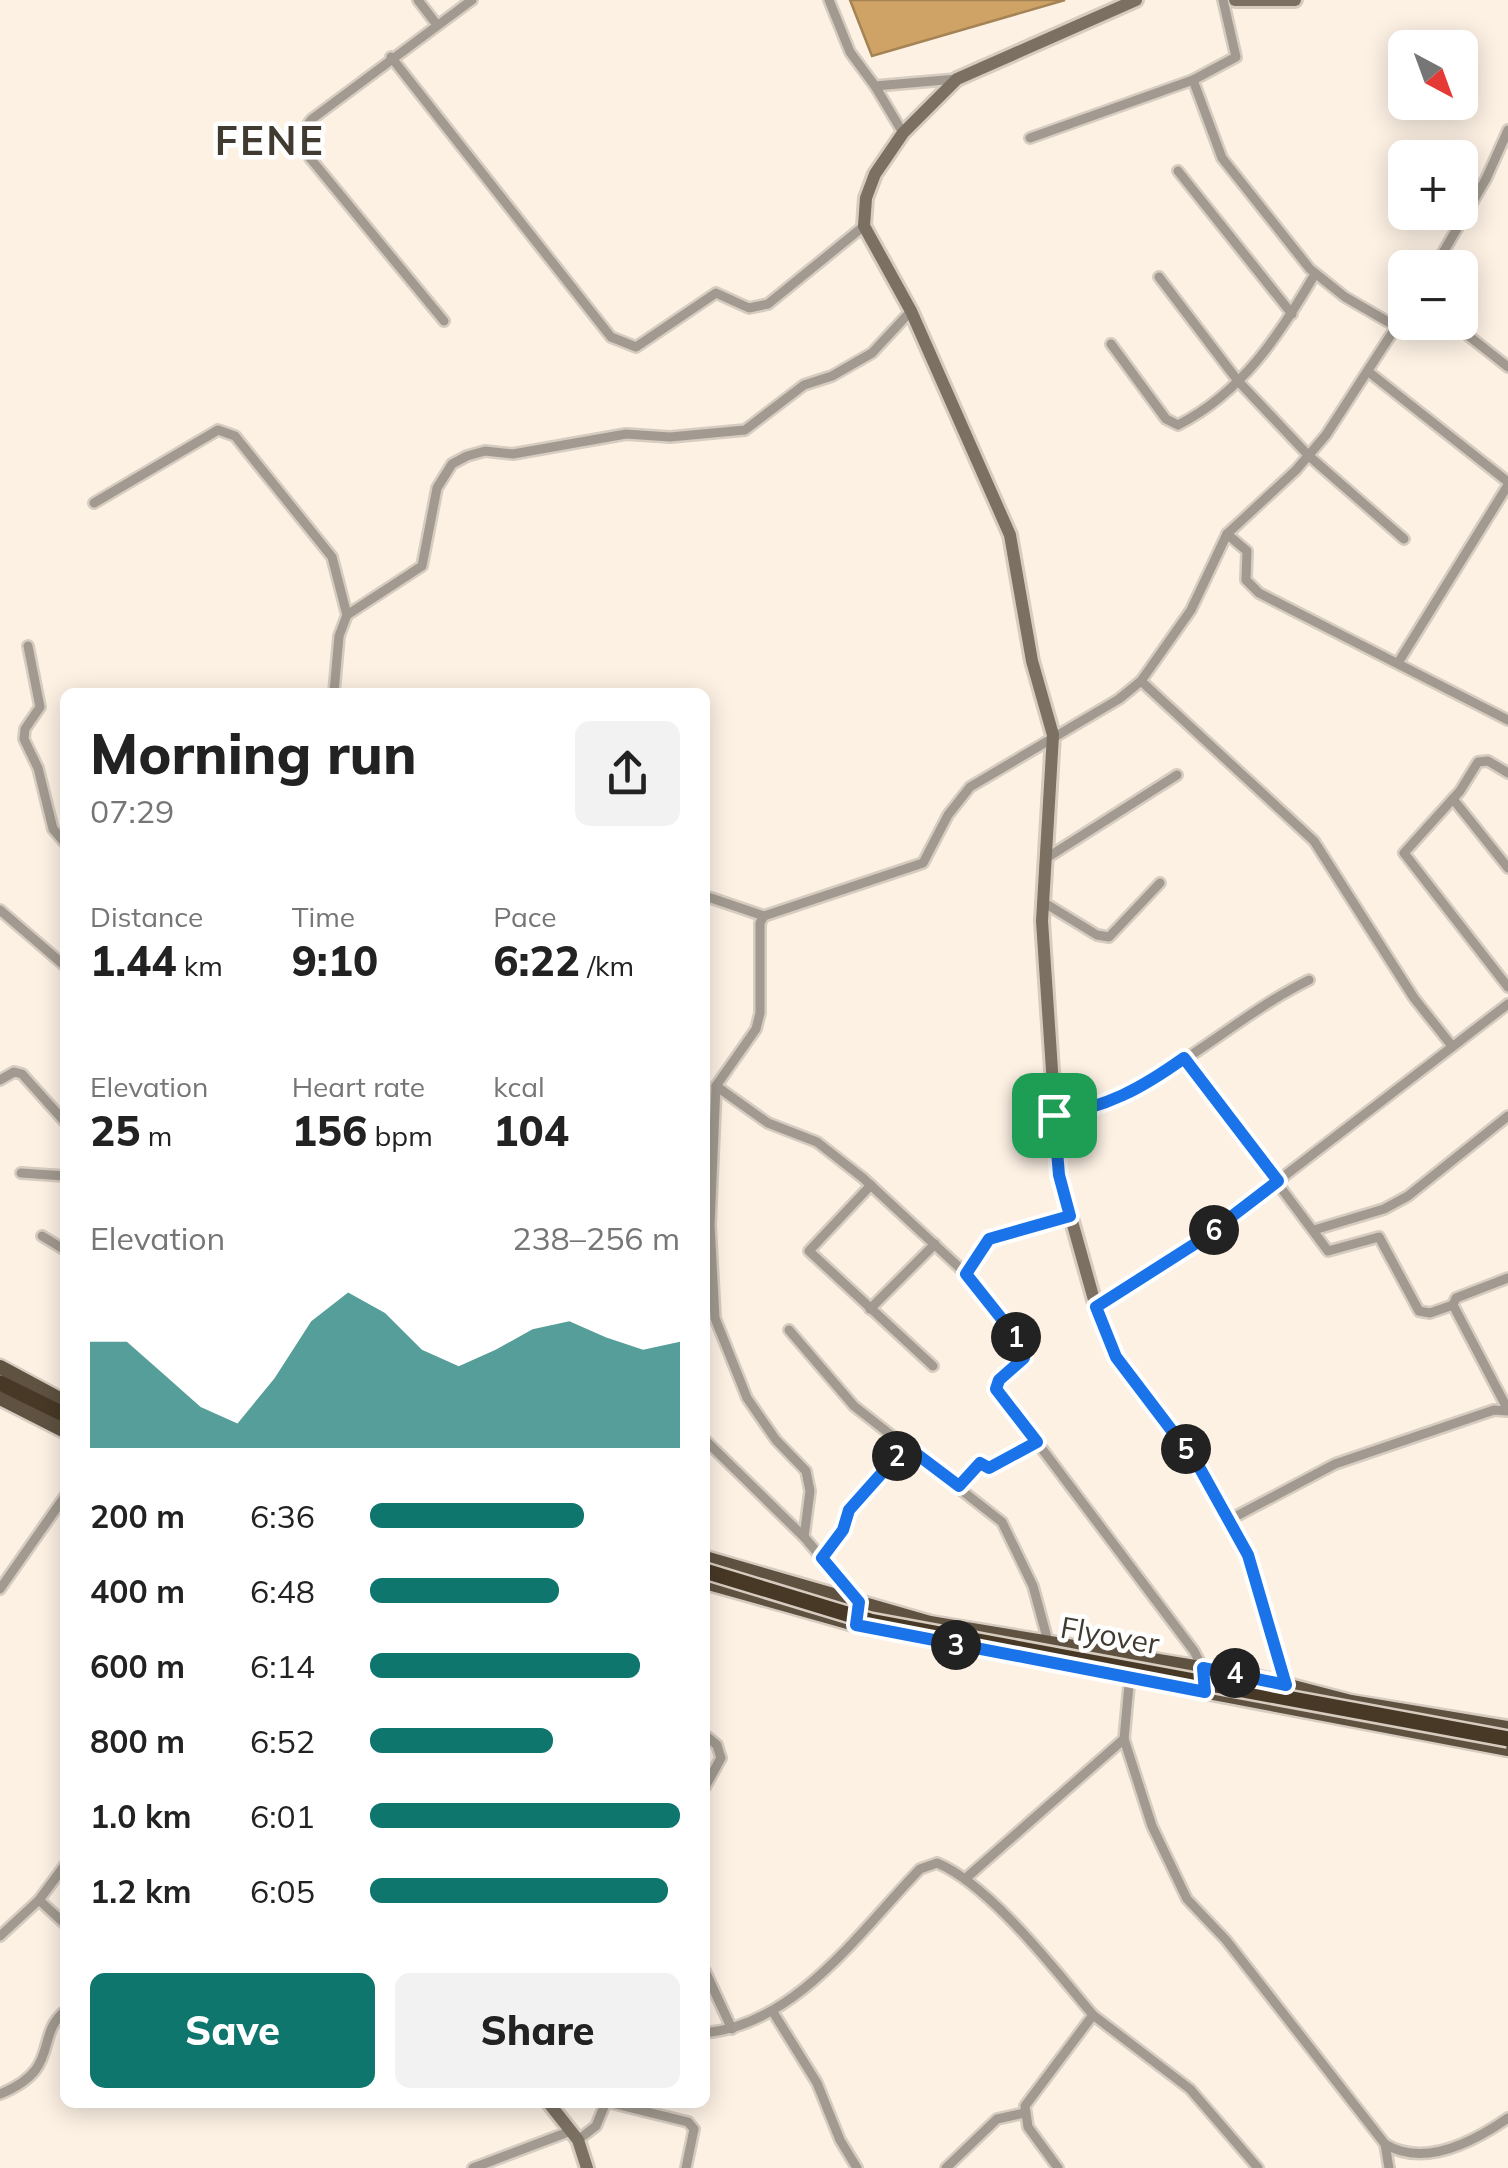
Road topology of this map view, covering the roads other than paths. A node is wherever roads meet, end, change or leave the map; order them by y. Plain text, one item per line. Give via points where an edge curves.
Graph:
1 (418, 0) edge
2 (472, 0) edge
3 (830, 0) edge
4 (1136, 0) edge
5 (1223, 0) edge
6 (1235, 0) edge
7 (1296, 0) edge
8 (437, 25) junction
9 (392, 57) junction
10 (958, 79) junction
11 (1194, 80) junction
12 (875, 86) junction
13 (1508, 130) edge
14 (904, 133) junction
15 (1030, 138) dead end
16 (1178, 170) dead end
17 (864, 226) junction
18 (1445, 250) edge
19 (1315, 274) junction
20 (1159, 277) dead end
21 (911, 311) junction
22 (1292, 314) junction
23 (444, 321) dead end
24 (1388, 321) edge
25 (1389, 340) edge
26 (1474, 340) edge
27 (1111, 344) dead end
28 (1508, 367) edge
29 (1370, 373) junction
30 (1238, 382) junction
31 (1309, 456) junction
32 (1508, 483) edge
33 (94, 504) dead end
34 (1228, 534) junction
35 (1404, 538) dead end
36 (347, 614) junction
37 (28, 646) dead end
38 (1398, 663) junction
39 (1141, 681) junction
40 (334, 688) edge
41 (1508, 720) edge
42 (1054, 735) junction
43 (1508, 773) edge
44 (1177, 775) dead end
45 (1452, 798) junction
46 (60, 837) edge
47 (1045, 858) junction
48 (1508, 868) edge
49 (1160, 884) dead end
50 (710, 898) edge
51 (1043, 902) junction
52 (0, 910) edge
53 (764, 916) junction
54 (60, 962) edge
55 (1309, 980) dead end
56 (1508, 987) edge
57 (1508, 1004) edge
58 (1452, 1046) junction
59 (1184, 1058) junction
60 (0, 1080) edge
61 (716, 1086) junction
62 (1054, 1115) junction
63 (1508, 1116) edge
64 (60, 1117) edge
65 (20, 1173) dead end
66 (60, 1176) edge
67 (1278, 1181) junction
68 (871, 1185) junction
69 (1070, 1216) junction
70 (1314, 1230) junction
71 (42, 1236) dead end
72 (935, 1244) junction
73 (60, 1247) edge
74 (966, 1274) junction
75 (1508, 1278) edge
76 (1453, 1306) junction
77 (1096, 1307) junction
78 (870, 1309) junction
79 (789, 1330) dead end
80 (933, 1366) dead end
81 (0, 1367) edge
82 (0, 1383) edge
83 (0, 1398) edge
84 (60, 1399) edge
85 (1508, 1410) edge
86 (60, 1413) edge
87 (60, 1428) edge
88 (1037, 1442) junction
89 (710, 1445) edge
90 (906, 1446) junction
91 (959, 1486) junction
92 (60, 1503) edge
93 (1228, 1520) junction
94 (804, 1536) junction
95 (822, 1558) junction
96 (710, 1559) edge
97 (710, 1573) edge
98 (710, 1583) edge
99 (0, 1589) edge
100 (859, 1602) junction
101 (856, 1625) junction
102 (1048, 1642) junction
103 (1131, 1656) junction
104 (1051, 1663) junction
105 (1203, 1668) junction
106 (1130, 1678) junction
107 (1286, 1685) junction
108 (1205, 1692) junction
109 (1291, 1708) junction
110 (1508, 1728) edge
111 (710, 1739) edge
112 (1508, 1739) edge
113 (1124, 1740) junction
114 (1508, 1749) edge
115 (710, 1778) edge
116 (60, 1872) edge
117 (965, 1879) junction
118 (39, 1900) junction
119 (60, 1919) edge
120 (0, 1936) edge
121 (710, 1981) edge
122 (772, 2012) junction
123 (1093, 2014) junction
124 (60, 2018) edge
125 (732, 2029) junction
126 (710, 2032) edge
127 (0, 2094) edge
128 (553, 2108) edge
129 (604, 2108) edge
130 (631, 2108) edge
131 (1024, 2113) junction
132 (1508, 2118) edge
133 (574, 2136) junction
134 (1385, 2144) junction
135 (473, 2168) edge
136 (586, 2168) edge
137 (686, 2168) edge
138 (857, 2168) edge
139 (946, 2168) edge
140 (1058, 2168) edge
141 (1258, 2168) edge
142 (1389, 2168) edge

1 - 8 street
2 - 8 street
3 - 12 street via 850,52
4 - 10 street
5 - 11 street via 1236,57
6 - 7 street
8 - 9 street
9 - 17 street via 611,337 636,348 716,293 749,308 768,304
9 - 23 street via 312,119 303,143
10 - 12 street
10 - 14 street
11 - 15 street
11 - 19 street via 1222,158
12 - 14 street
13 - 18 street
14 - 17 street via 875,174
16 - 22 street
17 - 21 street
19 - 22 street
19 - 24 street
20 - 30 street
21 - 36 street via 872,353 804,385 745,430 626,434 514,454 485,451 452,464 437,488 422,566
21 - 42 street via 1010,535 1032,661
22 - 30 street
25 - 29 street
26 - 28 street
27 - 30 street via 1171,424 1184,422
29 - 31 street
29 - 32 street
30 - 31 street
31 - 34 street
31 - 35 street
32 - 38 street
33 - 36 street via 218,430 236,436 332,557
34 - 38 street via 1247,551 1246,580 1259,592
34 - 39 street via 1191,610
36 - 40 street
37 - 46 street via 40,707 24,734
38 - 41 street
39 - 42 street
39 - 58 street via 1314,841
42 - 47 street
42 - 53 street via 970,787 916,868
43 - 45 street via 1488,760 1478,762
44 - 47 street
45 - 48 street
45 - 56 street via 1404,853
47 - 51 street
49 - 51 street via 1109,937
50 - 53 street
51 - 62 street
52 - 54 street
53 - 61 street via 760,1014
55 - 59 street
57 - 58 street
58 - 67 street
59 - 62 street via 1120,1100
59 - 67 street
60 - 64 street via 18,1071
61 - 68 street via 768,1123 817,1142
61 - 94 street via 710,1225 715,1318 747,1398 806,1472
62 - 69 street
63 - 70 street via 1408,1196
65 - 66 street
67 - 70 street
67 - 77 street
68 - 72 street
68 - 78 street via 809,1249
69 - 74 street via 989,1239
69 - 77 street
70 - 76 street via 1332,1252 1379,1237 1420,1311
71 - 73 street
72 - 74 street
72 - 78 street
74 - 88 street via 1024,1347 1024,1358 996,1389
75 - 76 street via 1456,1298
76 - 85 street
77 - 93 street via 1116,1357 1198,1465
78 - 80 street
79 - 90 street via 854,1406
81 - 84 main road
82 - 86 highway
83 - 87 main road
85 - 93 street via 1336,1464
88 - 91 street via 989,1468 980,1463
88 - 105 street
89 - 94 street
90 - 91 street
90 - 95 street via 849,1510
91 - 102 street via 1002,1522 1033,1586
92 - 99 street
93 - 107 street via 1248,1555
94 - 95 street
95 - 100 street
96 - 100 main road
97 - 112 highway, Flyover, bridge via 870,1621
98 - 101 main road
100 - 101 street
100 - 102 main road
101 - 104 main road
102 - 103 main road
102 - 104 street
103 - 105 main road
103 - 106 street
104 - 106 main road
105 - 107 main road
105 - 108 street
106 - 108 main road
106 - 113 street
107 - 109 street
107 - 110 main road
108 - 109 main road
109 - 114 main road
111 - 115 street via 721,1758
113 - 117 street
113 - 134 street via 1152,1826 1188,1899
116 - 118 street
117 - 122 street via 937,1863 927,1865
117 - 123 street
118 - 119 street
118 - 120 street
121 - 125 street
122 - 125 street
122 - 138 street
123 - 131 street
123 - 141 street via 1190,2089
124 - 127 street via 40,2066
125 - 126 street
128 - 133 street
129 - 133 street via 596,2126
130 - 137 street via 688,2122 694,2139
131 - 139 street via 997,2119
131 - 140 street
132 - 134 street via 1454,2149 1408,2154
133 - 135 street
133 - 136 street
134 - 142 street

